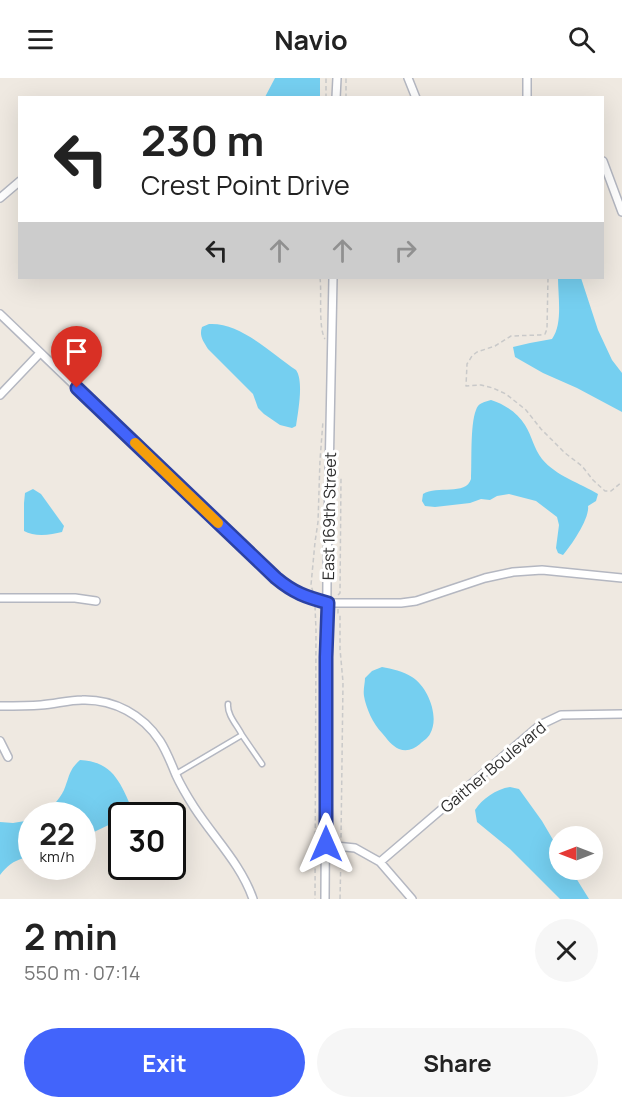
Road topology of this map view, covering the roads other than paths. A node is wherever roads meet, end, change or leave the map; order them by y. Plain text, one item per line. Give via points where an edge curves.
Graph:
1 (337, 78) edge
2 (408, 78) edge
3 (527, 78) edge
4 (336, 96) edge
5 (415, 96) edge
6 (527, 96) edge
7 (604, 164) edge
8 (18, 183) edge
9 (0, 198) edge
10 (622, 212) edge
11 (333, 279) edge
12 (0, 314) edge
13 (40, 353) junction
14 (0, 395) edge
15 (622, 578) edge
16 (0, 598) edge
17 (96, 600) dead end
18 (328, 603) junction
19 (228, 704) dead end
20 (0, 706) edge
21 (622, 714) edge
22 (242, 735) junction
23 (0, 741) edge
24 (8, 757) dead end
25 (262, 764) dead end
26 (176, 774) junction
27 (326, 844) junction
28 (381, 862) junction
29 (253, 899) edge
30 (325, 899) edge
31 (412, 899) edge

1 - 4 street
2 - 5 street
3 - 6 street
7 - 10 street
8 - 9 street
11 - 18 street, East 169th Street
12 - 13 street
13 - 14 street
13 - 18 street via 286,587
15 - 18 street via 542,570 513,572 416,601
16 - 17 street
18 - 27 street, East 169th Street
19 - 22 lane
20 - 26 street via 83,700 112,704 137,717 154,733
21 - 28 street, Gaither Boulevard via 561,715 540,725
22 - 25 lane
22 - 26 lane
23 - 24 street
26 - 29 street via 203,821 236,863
27 - 28 street via 355,848
27 - 30 street, East 169th Street
28 - 31 street

